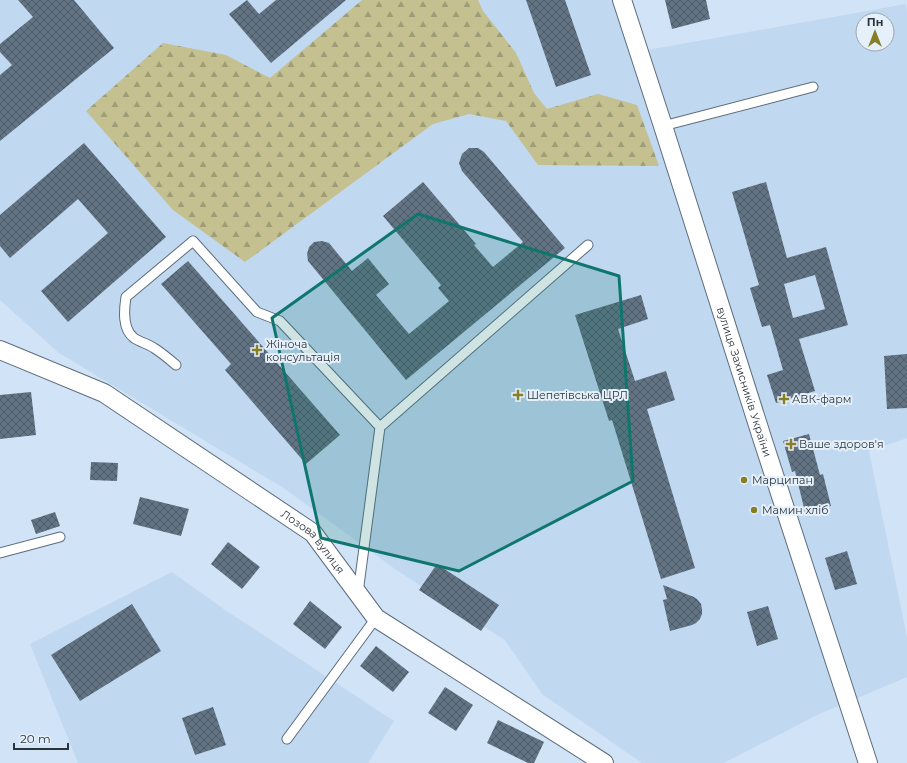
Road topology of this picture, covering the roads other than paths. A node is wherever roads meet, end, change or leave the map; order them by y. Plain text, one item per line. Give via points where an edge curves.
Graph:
1 (622, 0) edge
2 (812, 87) dead end
3 (664, 126) junction
4 (588, 245) dead end
5 (0, 350) edge
6 (176, 365) dead end
7 (380, 427) junction
8 (60, 537) dead end
9 (0, 553) edge
10 (358, 593) junction
11 (376, 618) junction
12 (287, 739) dead end
13 (604, 763) edge
14 (868, 763) edge

1 - 3 street, вулиця Захисників України
2 - 3 lane
3 - 14 street, вулиця Захисників України via 763,442
4 - 7 lane
5 - 10 street, Лозова вулиця via 104,393 313,533
6 - 7 lane via 158,350 134,337 126,328 124,311 126,297 193,241 257,312 280,321
7 - 10 lane
8 - 9 lane
10 - 11 street, Лозова вулиця
11 - 12 lane
11 - 13 street, Лозова вулиця

